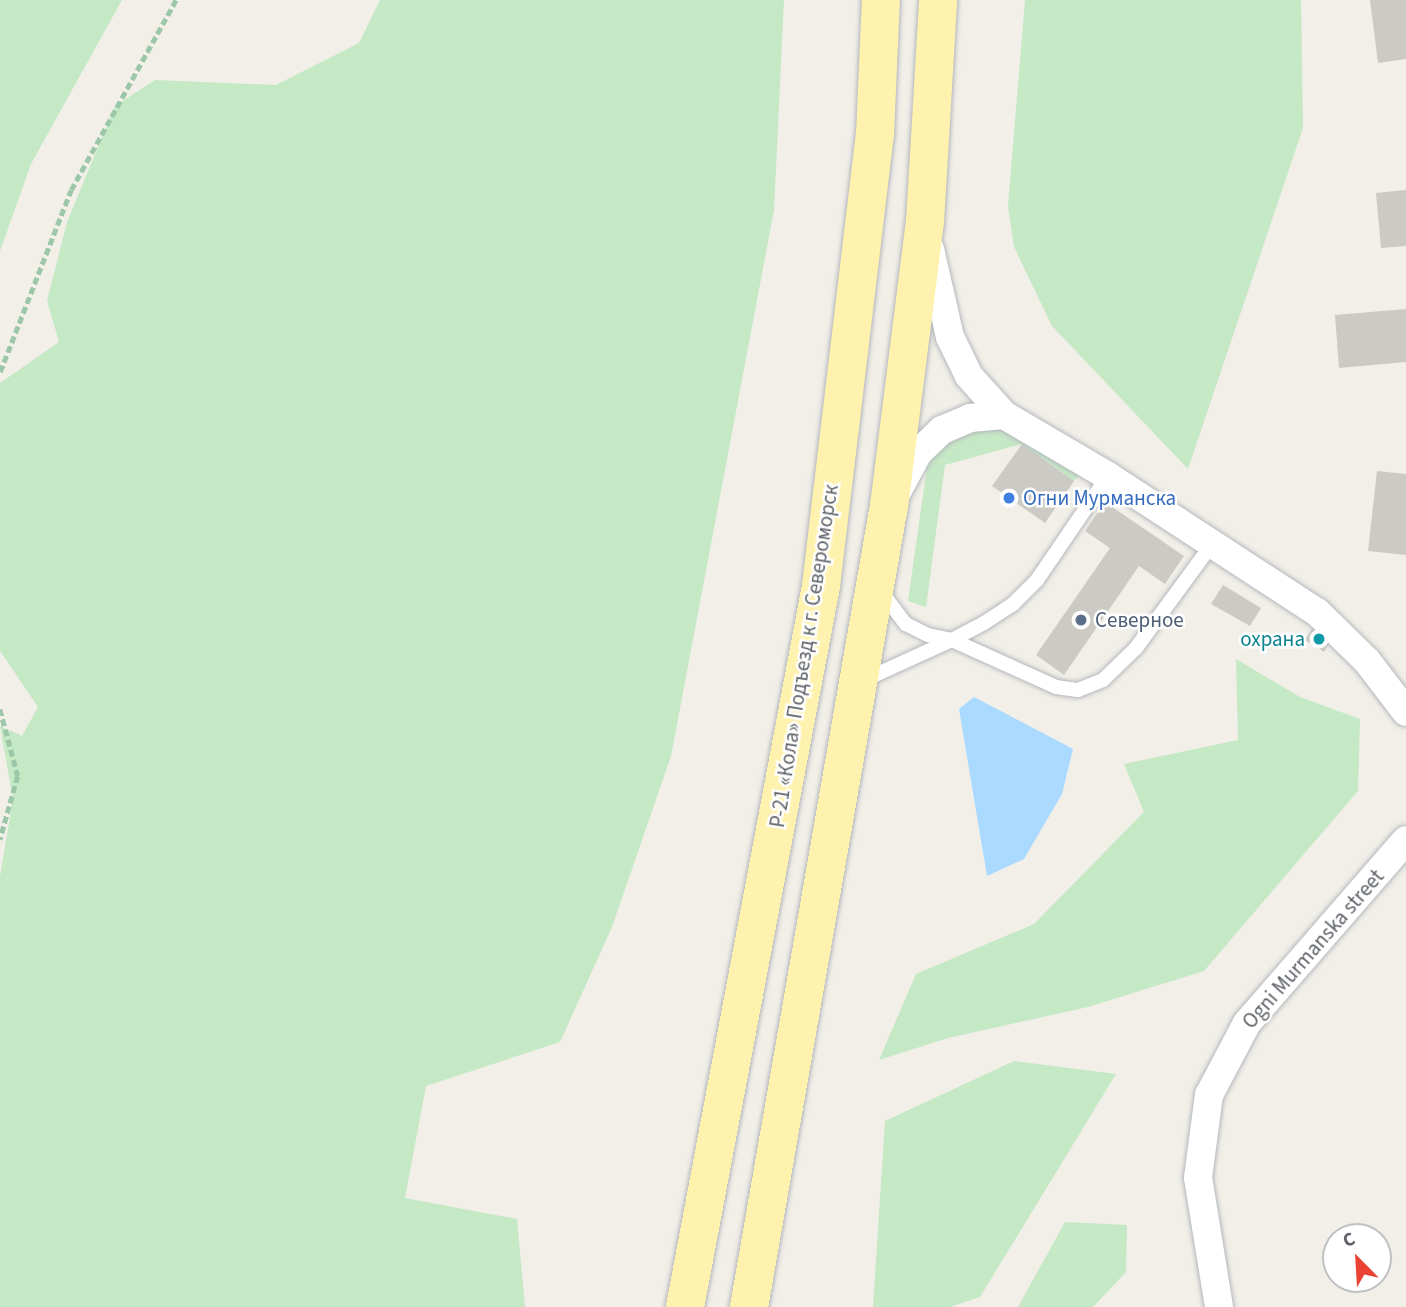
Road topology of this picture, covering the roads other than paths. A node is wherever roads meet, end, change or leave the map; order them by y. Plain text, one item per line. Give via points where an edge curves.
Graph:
1 (881, 0) edge
2 (938, 0) edge
3 (925, 222) junction
4 (1004, 415) junction
5 (1108, 476) junction
6 (890, 506) junction
7 (1212, 544) junction
8 (878, 583) junction
9 (952, 640) junction
10 (861, 682) junction
11 (1406, 712) edge
12 (1406, 839) edge
13 (685, 1307) edge
14 (749, 1307) edge
15 (1219, 1307) edge

1 - 13 main road, Р-21 «Кола» Подъезд к г. Североморск via 875,135 821,586
2 - 3 main road
3 - 4 street via 950,337 969,376
3 - 6 main road
4 - 5 street
4 - 6 street via 970,418 942,430 918,453
5 - 7 street
5 - 9 lane via 1037,580 1013,604
6 - 8 main road
7 - 9 lane via 1122,665 1078,690 1056,687
7 - 11 street via 1317,612 1367,661
8 - 9 lane via 888,606 906,624
8 - 10 main road
9 - 10 lane
10 - 14 main road
12 - 15 street, Ogni Murmanska street via 1267,996 1226,1056 1209,1095 1198,1178

